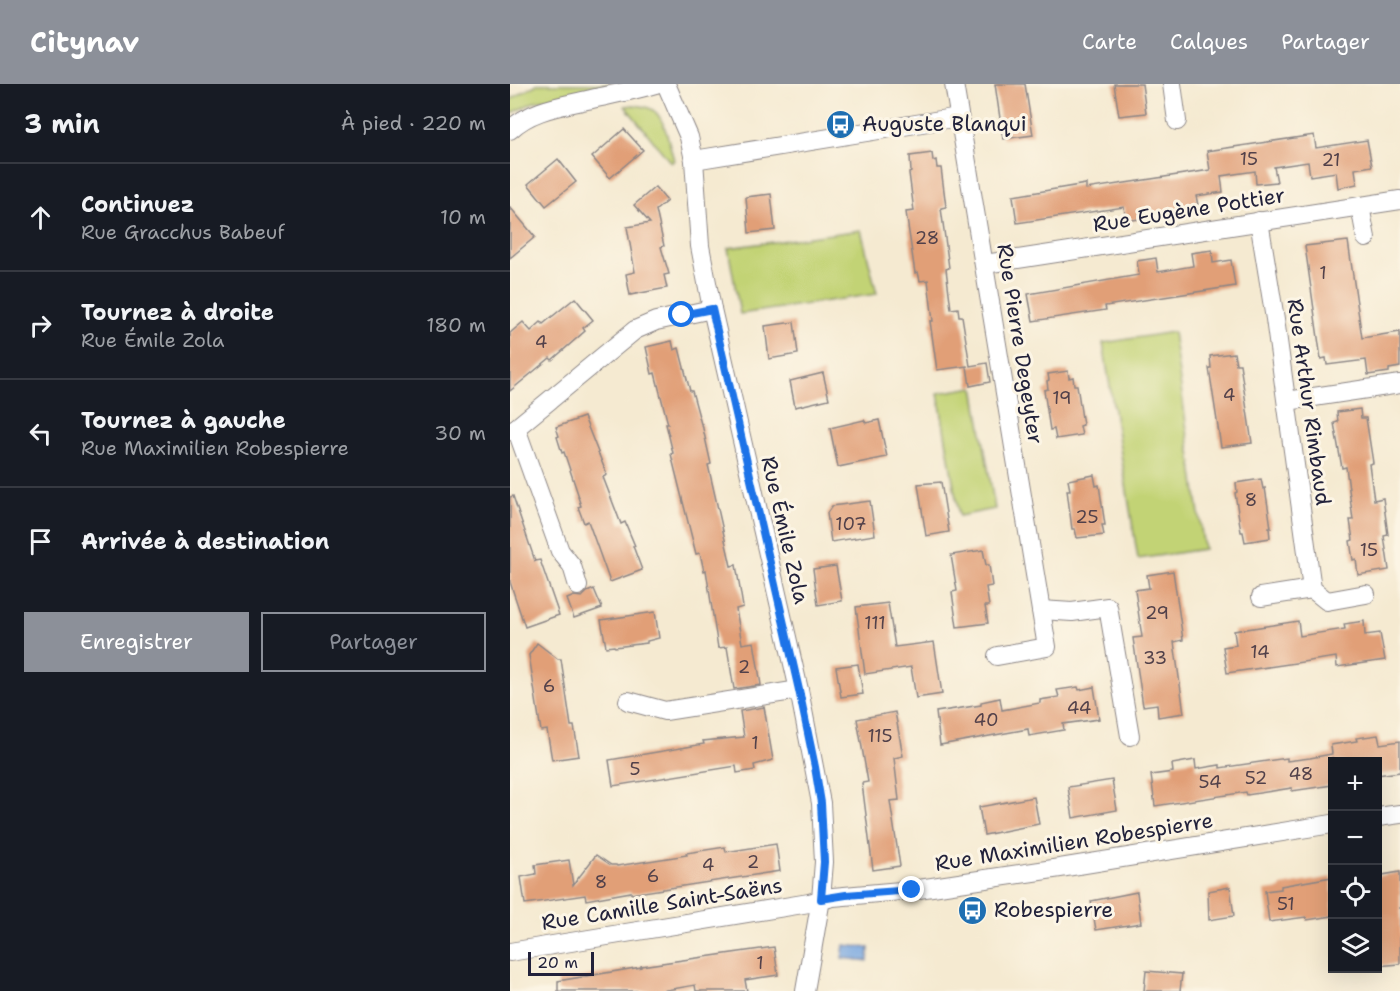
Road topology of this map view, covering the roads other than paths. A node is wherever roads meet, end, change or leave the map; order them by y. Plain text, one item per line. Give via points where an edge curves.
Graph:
1 (656, 84) edge
2 (666, 84) edge
3 (954, 84) edge
4 (1172, 84) edge
5 (959, 117) junction
6 (1177, 121) dead end
7 (510, 130) edge
8 (694, 160) junction
9 (1400, 200) edge
10 (1360, 206) junction
11 (1259, 221) junction
12 (1366, 238) dead end
13 (984, 264) junction
14 (712, 309) junction
15 (1400, 384) edge
16 (1287, 401) junction
17 (513, 430) edge
18 (578, 586) dead end
19 (1312, 589) junction
20 (1366, 594) dead end
21 (1261, 597) dead end
22 (1041, 610) junction
23 (997, 656) dead end
24 (799, 690) junction
25 (628, 701) dead end
26 (1130, 736) dead end
27 (1400, 814) edge
28 (1382, 816) edge
29 (1328, 825) edge
30 (821, 899) junction
31 (510, 952) edge
32 (805, 991) edge

1 - 7 street via 539,113
2 - 8 street, Rue Émile Zola
3 - 5 street, Rue Pierre Degeyter
4 - 6 street
5 - 8 street
5 - 13 street, Rue Pierre Degeyter
8 - 14 street, Rue Émile Zola via 700,246
9 - 10 street, Rue Eugène Pottier
10 - 11 street, Rue Eugène Pottier
10 - 12 street
11 - 13 street, Rue Eugène Pottier
11 - 16 street, Rue Arthur Rimbaud
13 - 22 street, Rue Pierre Degeyter
14 - 17 street via 656,321 635,330
14 - 24 street, Rue Émile Zola
15 - 16 street
16 - 19 street, Rue Arthur Rimbaud
17 - 18 street via 560,551 572,566
19 - 20 street via 1327,602
19 - 21 street
22 - 23 street, Rue Pierre Degeyter via 1047,647
22 - 26 street via 1072,612 1108,607
24 - 25 street via 665,711
24 - 30 street, Rue Émile Zola via 821,803
27 - 28 street
29 - 30 street, Rue Maximilien Robespierre via 912,890
30 - 31 street, Rue Camille Saint-Saëns
30 - 32 street, Rue Émile Zola

